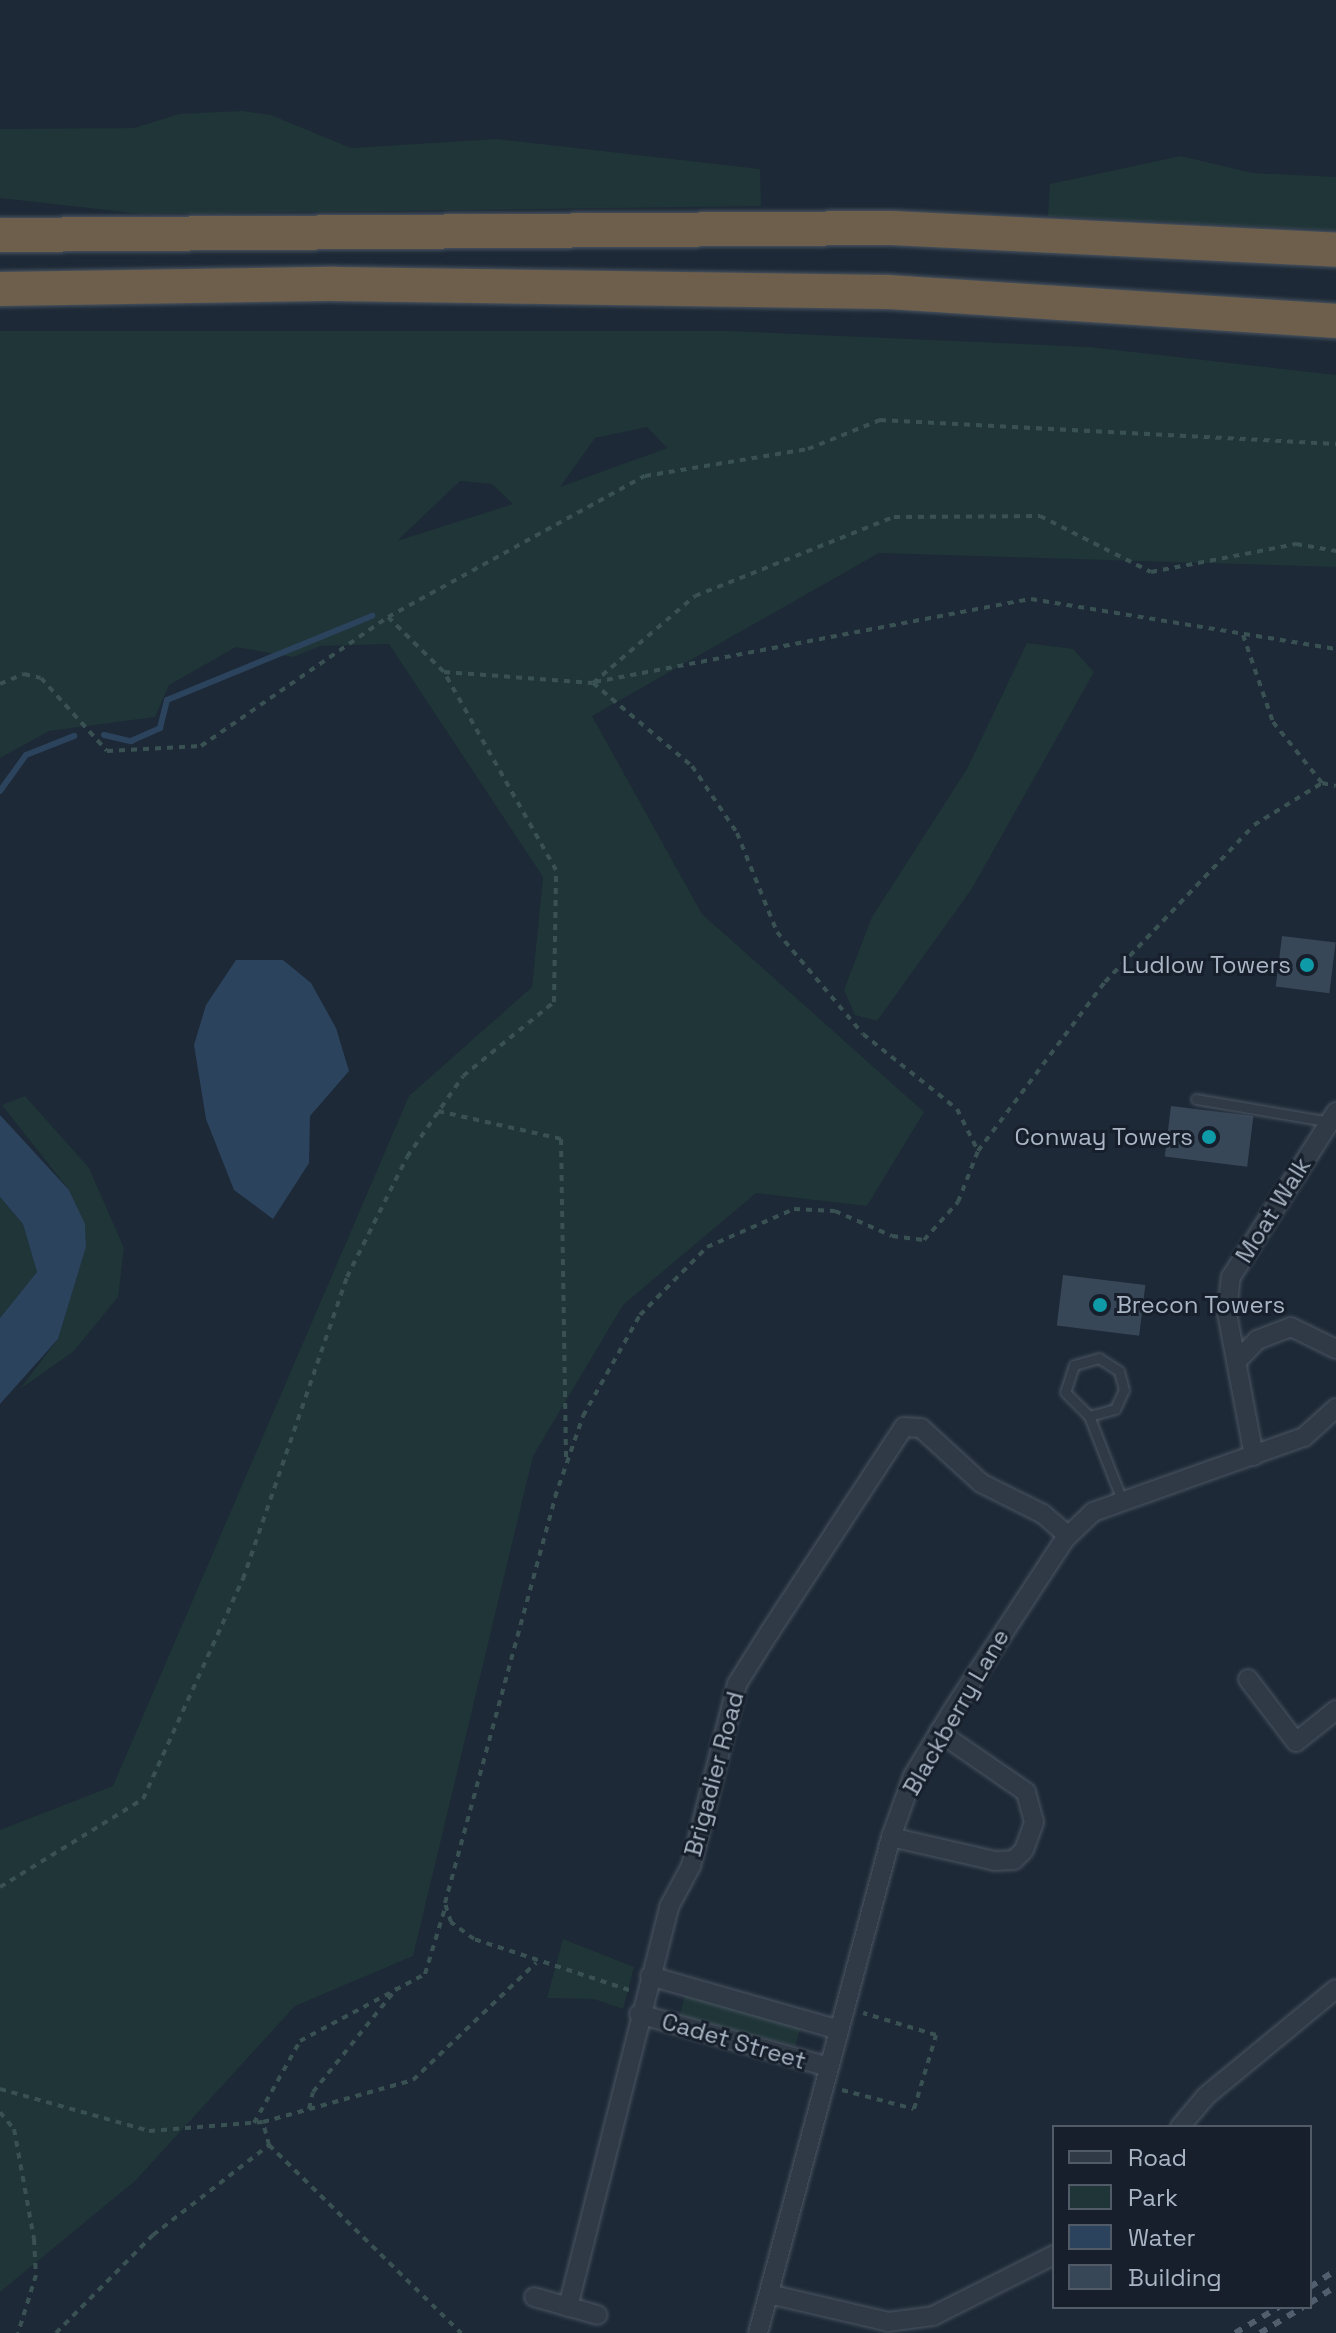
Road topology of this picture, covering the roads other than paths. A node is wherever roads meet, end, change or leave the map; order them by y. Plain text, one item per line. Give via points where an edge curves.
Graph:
1 (0, 235) edge
2 (1336, 250) edge
3 (0, 289) edge
4 (1336, 321) edge
5 (1196, 1099) dead end
6 (1333, 1117) edge
7 (1336, 1349) edge
8 (1238, 1360) junction
9 (1336, 1408) edge
10 (1089, 1416) junction
11 (1254, 1456) junction
12 (1122, 1500) junction
13 (1068, 1536) junction
14 (1248, 1679) dead end
15 (1336, 1710) edge
16 (939, 1732) junction
17 (891, 1837) junction
18 (647, 1985) junction
19 (1336, 1989) edge
20 (639, 2014) junction
21 (839, 2030) junction
22 (826, 2076) junction
23 (1182, 2125) edge
24 (1052, 2256) edge
25 (769, 2294) junction
26 (534, 2297) dead end
27 (568, 2307) junction
28 (598, 2315) dead end
29 (758, 2333) edge

1 - 2 highway via 893,228
3 - 4 highway via 335,284 888,292
5 - 6 lane
6 - 8 street, Moat Walk via 1231,1277 1227,1313
7 - 8 street via 1291,1327 1257,1340
8 - 11 street, Moat Walk
9 - 11 street, Blackberry Lane via 1304,1437
10 - 10 lane via 1071,1406 1065,1381 1074,1365 1099,1358 1119,1371 1124,1390 1115,1409
10 - 12 lane
11 - 12 street, Blackberry Lane
12 - 13 street, Blackberry Lane via 1093,1512
13 - 16 street, Blackberry Lane
13 - 18 street, Brigadier Road via 1043,1514 981,1483 935,1437 904,1427 737,1684 691,1866 669,1907
14 - 15 street via 1296,1742
16 - 17 street, Blackberry Lane
16 - 17 street via 1026,1792 1034,1814 1024,1850 1014,1860 995,1861
17 - 21 street, Blackberry Lane
18 - 20 street, Brigadier Road
18 - 21 street, Cadet Street
19 - 23 street via 1206,2096
20 - 22 street, Cadet Street
20 - 27 street, Brigadier Road via 616,2102 613,2146
21 - 22 street, Blackberry Lane
22 - 25 street, Blackberry Lane
24 - 25 street via 933,2316 888,2322
25 - 29 street, Blackberry Lane
26 - 27 street
27 - 28 street

